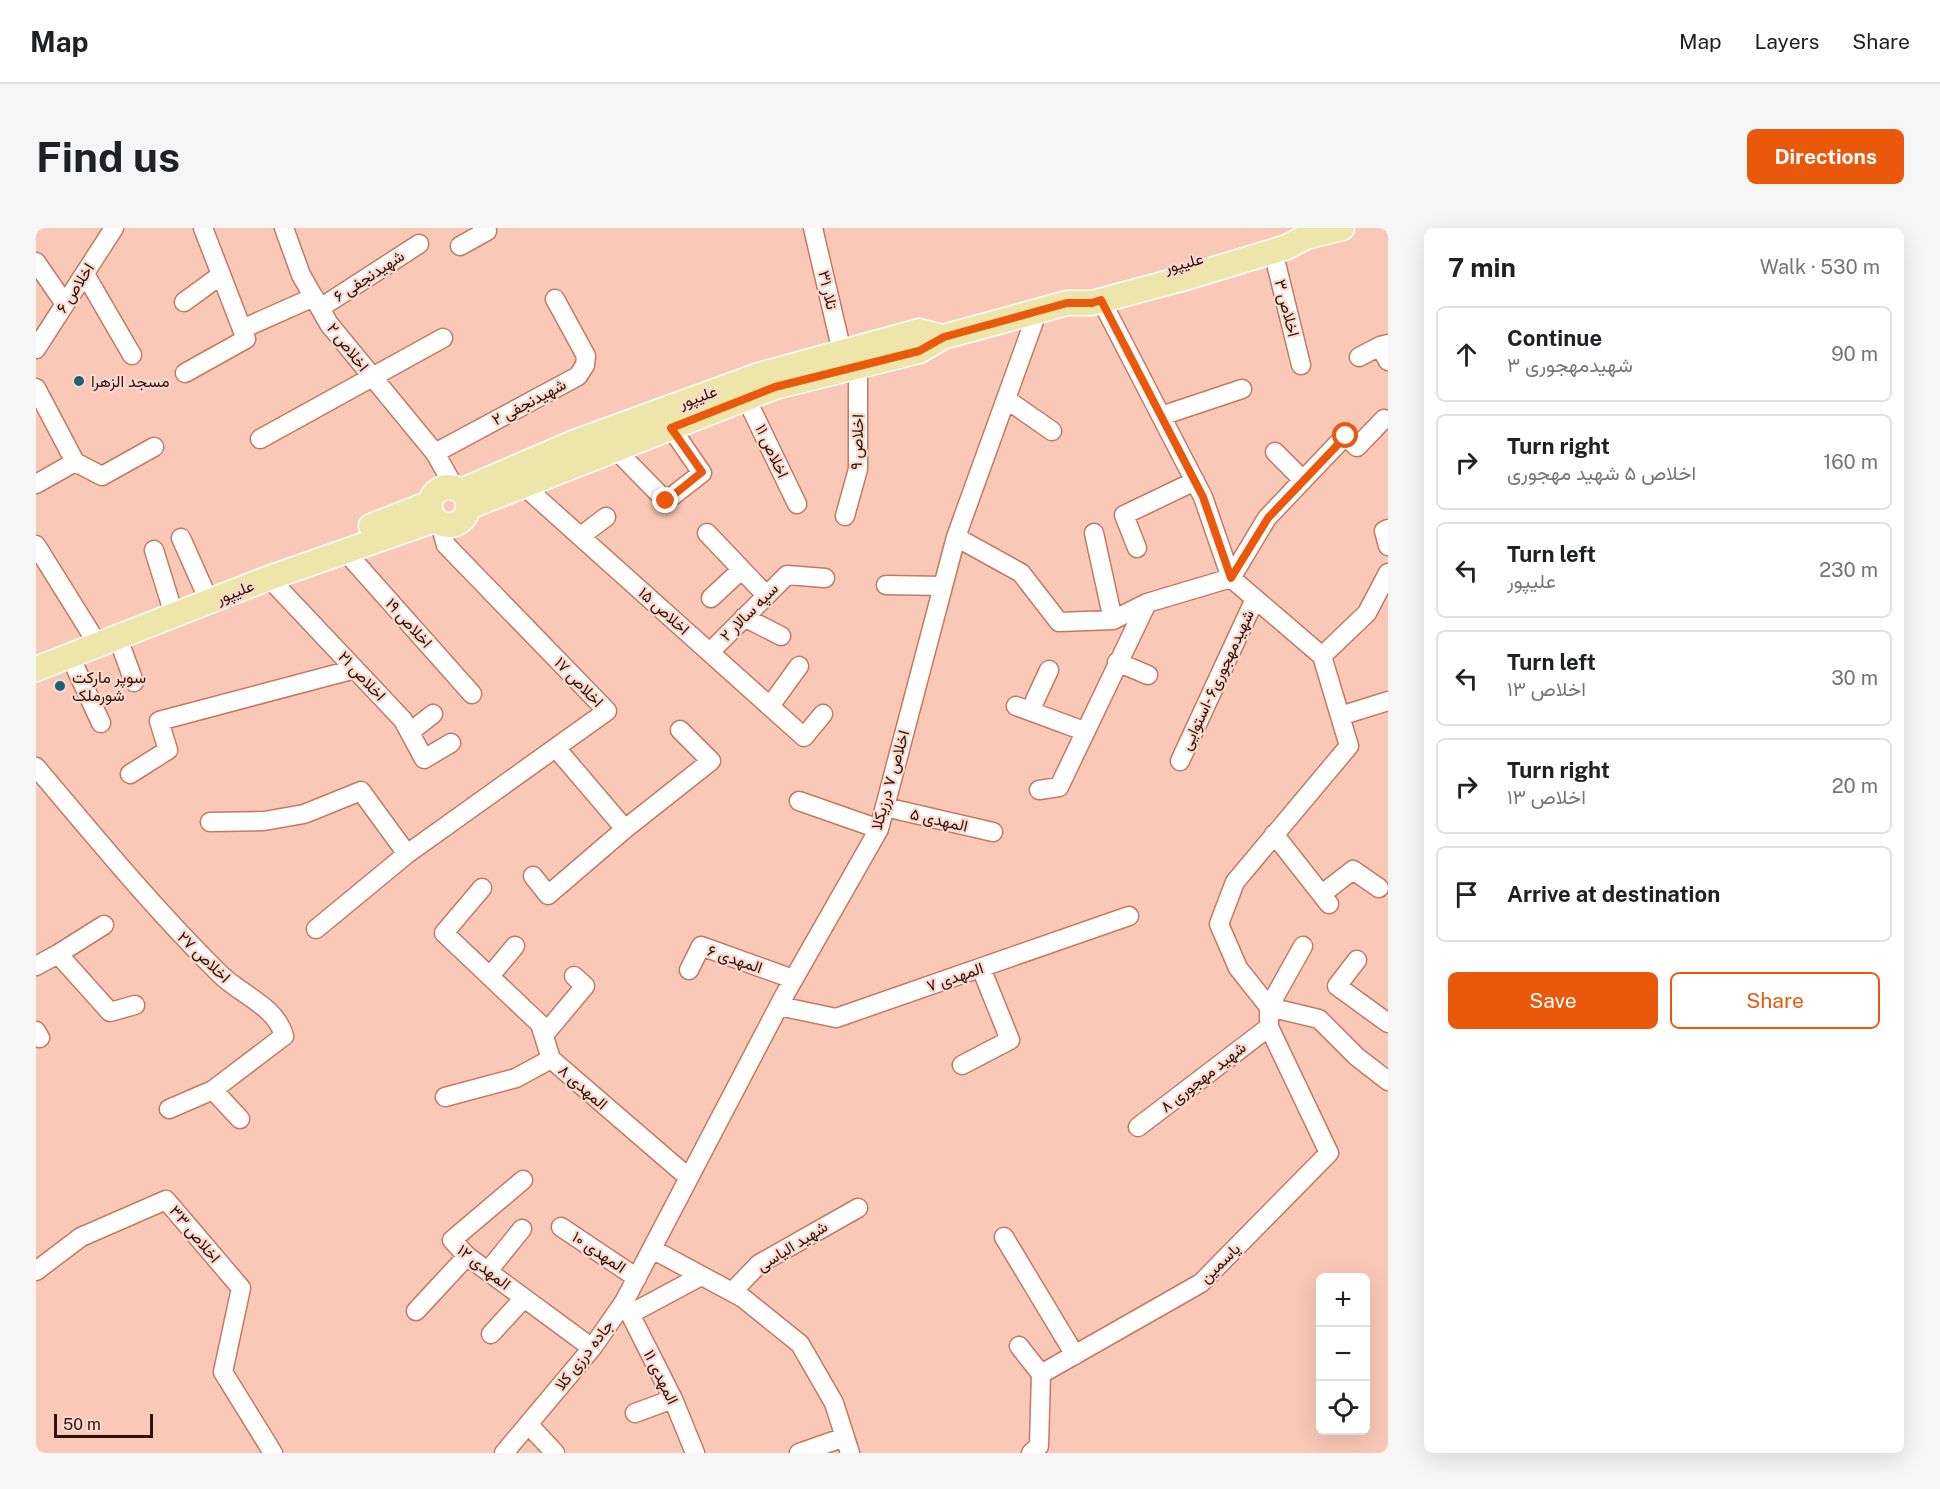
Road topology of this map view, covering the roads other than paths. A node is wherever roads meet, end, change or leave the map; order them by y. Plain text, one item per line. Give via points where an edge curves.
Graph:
1 (114, 228) edge
2 (203, 228) edge
3 (285, 228) edge
4 (813, 228) edge
5 (1342, 228) edge
6 (488, 229) edge
7 (1306, 237) junction
8 (418, 244) dead end
9 (460, 246) dead end
10 (1273, 251) junction
11 (36, 262) edge
12 (85, 274) junction
13 (221, 275) junction
14 (555, 299) dead end
15 (1101, 300) junction
16 (184, 302) dead end
17 (317, 303) junction
18 (1067, 303) junction
19 (65, 304) junction
20 (1037, 313) junction
21 (242, 329) junction
22 (443, 338) dead end
23 (36, 349) edge
24 (1385, 350) edge
25 (132, 355) dead end
26 (1359, 357) dead end
27 (850, 359) junction
28 (1301, 365) dead end
29 (185, 373) dead end
30 (373, 379) junction
31 (36, 388) edge
32 (1242, 389) dead end
33 (746, 398) junction
34 (1006, 399) junction
35 (1161, 416) junction
36 (1384, 419) dead end
37 (671, 428) junction
38 (1052, 431) dead end
39 (260, 439) dead end
40 (154, 447) dead end
41 (615, 449) junction
42 (1275, 452) dead end
43 (435, 453) junction
44 (75, 462) junction
45 (1303, 480) junction
46 (1195, 481) junction
47 (36, 484) edge
48 (524, 486) junction
49 (447, 503) junction
50 (797, 504) dead end
51 (845, 516) dead end
52 (606, 517) dead end
53 (1388, 529) edge
54 (707, 533) dead end
55 (1094, 533) dead end
56 (580, 536) junction
57 (956, 537) junction
58 (181, 538) dead end
59 (1388, 546) edge
60 (1137, 548) dead end
61 (37, 549) edge
62 (154, 550) dead end
63 (345, 551) junction
64 (741, 570) junction
65 (1388, 573) edge
66 (269, 578) junction
67 (825, 578) dead end
68 (1231, 578) junction
69 (886, 585) dead end
70 (942, 586) junction
71 (205, 592) junction
72 (765, 596) junction
73 (711, 598) dead end
74 (1255, 599) junction
75 (1147, 603) junction
76 (171, 605) junction
77 (744, 617) junction
78 (1113, 620) junction
79 (781, 636) dead end
80 (103, 639) junction
81 (710, 652) junction
82 (70, 656) junction
83 (1322, 656) junction
84 (36, 657) edge
85 (1117, 662) junction
86 (799, 666) dead end
87 (36, 669) edge
88 (355, 669) junction
89 (1049, 670) dead end
90 (1148, 675) dead end
91 (134, 681) dead end
92 (472, 694) dead end
93 (1388, 701) edge
94 (770, 706) junction
95 (433, 714) dead end
96 (823, 714) dead end
97 (1340, 716) junction
98 (101, 723) dead end
99 (680, 730) dead end
100 (1084, 731) junction
101 (410, 732) junction
102 (451, 743) dead end
103 (556, 748) junction
104 (1180, 761) dead end
105 (36, 767) edge
106 (130, 774) dead end
107 (1039, 790) dead end
108 (799, 801) dead end
109 (885, 807) junction
110 (210, 822) dead end
111 (625, 829) junction
112 (879, 829) junction
113 (993, 832) dead end
114 (1274, 834) junction
115 (408, 854) junction
116 (533, 876) dead end
117 (482, 888) dead end
118 (1379, 888) dead end
119 (1129, 916) dead end
120 (104, 925) dead end
121 (316, 929) dead end
122 (515, 946) dead end
123 (1303, 946) dead end
124 (58, 954) junction
125 (1357, 960) dead end
126 (36, 966) edge
127 (981, 968) junction
128 (689, 970) dead end
129 (490, 976) junction
130 (574, 976) dead end
131 (793, 980) junction
132 (135, 1005) dead end
133 (779, 1006) junction
134 (1269, 1007) junction
135 (1388, 1023) edge
136 (1269, 1027) junction
137 (544, 1035) junction
138 (551, 1059) junction
139 (962, 1065) dead end
140 (1388, 1081) edge
141 (213, 1090) junction
142 (445, 1096) dead end
143 (169, 1109) dead end
144 (240, 1119) dead end
145 (1138, 1128) dead end
146 (689, 1178) junction
147 (523, 1180) dead end
148 (858, 1208) dead end
149 (561, 1227) dead end
150 (522, 1230) dead end
151 (1004, 1237) dead end
152 (652, 1249) junction
153 (467, 1256) junction
154 (36, 1271) edge
155 (488, 1271) junction
156 (700, 1276) junction
157 (637, 1278) junction
158 (732, 1292) junction
159 (524, 1298) junction
160 (627, 1308) junction
161 (416, 1311) dead end
162 (491, 1334) dead end
163 (1019, 1346) dead end
164 (592, 1348) junction
165 (1075, 1355) junction
166 (1041, 1374) junction
167 (673, 1399) junction
168 (635, 1413) dead end
169 (528, 1424) junction
170 (847, 1445) edge
171 (273, 1453) edge
172 (504, 1453) edge
173 (555, 1453) edge
174 (695, 1453) edge
175 (799, 1453) edge
176 (1031, 1453) edge

1 - 12 street, اخلاص ۶
2 - 13 street
3 - 17 street, اخلاص ۲ via 301,275
4 - 27 street, تلار ۳۱
5 - 7 main road, علیپور
6 - 9 street
7 - 10 main road, علیپور
7 - 18 main road, علیپور via 1288,234 1084,290
8 - 17 street, شهیدنجفی ۶
10 - 15 main road, علیپور
10 - 28 street, اخلاص ۳
11 - 19 street
12 - 19 street, اخلاص ۶
12 - 25 street
13 - 16 street
13 - 21 street
14 - 43 street, شهیدنجفی ۲ via 586,356 578,376
15 - 18 main road, علیپور
15 - 35 street
17 - 21 street, شهیدنجفی ۶
17 - 30 street, اخلاص ۲
18 - 20 main road, علیپور
19 - 23 street, اخلاص ۶
20 - 27 main road, علیپور via 944,337 919,351
20 - 34 street, اخلاص ۷ درزیکلا
21 - 29 street via 246,339
22 - 30 street
24 - 26 street
27 - 33 main road, علیپور
27 - 49 main road, علیپور via 748,379 575,442
27 - 51 street, اخلاص ۹ via 858,469
30 - 39 street
30 - 43 street, اخلاص ۲
31 - 44 street
32 - 35 street
33 - 37 main road, علیپور
33 - 50 street, اخلاص ۱۱
34 - 38 street
34 - 57 street, اخلاص ۷ درزیکلا
35 - 46 street
36 - 45 street via 1357,447 1346,436
37 - 41 main road, علیپور
37 - 41 street via 702,472 666,501
40 - 44 street via 102,476
41 - 48 main road, علیپور
42 - 45 street
43 - 49 street, اخلاص ۲
44 - 47 street
45 - 68 street via 1268,518
46 - 60 street via 1124,515
46 - 68 street
48 - 49 main road, علیپور
48 - 56 street, اخلاص ۱۵
49 - 63 main road, علیپور
49 - 71 main road, علیپور
49 - 103 street, اخلاص ۱۷ via 446,545 607,711
52 - 56 street
53 - 59 street via 1384,531
54 - 64 street
55 - 78 street
56 - 81 street, اخلاص ۱۵
57 - 70 street, اخلاص ۷ درزیکلا
57 - 78 street via 1021,573 1059,622
58 - 71 street
61 - 80 street
62 - 76 street
63 - 66 main road, علیپور
63 - 92 street, اخلاص ۱۹
64 - 72 street
64 - 73 street
65 - 83 street via 1367,613
66 - 80 main road, علیپور
66 - 88 street, اخلاص ۲۱
67 - 72 street, سپه سالار ۲ via 787,575
68 - 74 street
68 - 75 street
69 - 70 street
70 - 109 street, اخلاص ۷ درزیکلا
71 - 76 main road, علیپور
72 - 77 street, سپه سالار ۲
74 - 83 street
74 - 104 street, شهیدمهجوری۶ -استوایی
75 - 78 street
75 - 85 street
76 - 80 main road, علیپور
77 - 79 street
77 - 81 street, سپه سالار ۲
80 - 82 main road, علیپور
80 - 84 main road, علیپور
80 - 91 street
81 - 94 street, اخلاص ۱۵
82 - 87 main road, علیپور
82 - 98 street
83 - 97 street
85 - 90 street
85 - 100 street
86 - 94 street
88 - 101 street, اخلاص ۲۱
88 - 106 street via 159,721 168,750
89 - 100 street via 1023,708
93 - 97 street
94 - 96 street, اخلاص ۱۵ via 804,737
95 - 101 street
97 - 114 street via 1349,746
99 - 111 street via 711,760
100 - 107 street via 1059,787
101 - 102 street, اخلاص ۲۱ via 424,759
103 - 111 street
103 - 115 street, اخلاص ۱۷
105 - 141 street, اخلاص ۲۷ via 166,921 223,977 280,1020 284,1036
108 - 112 street
109 - 112 street, اخلاص ۷ درزیکلا
109 - 113 street, المهدی ۵
110 - 115 street via 264,821 304,814 361,791
111 - 116 street via 548,895
112 - 131 street, اخلاص ۷ درزیکلا
114 - 118 street via 1326,899 1353,870
114 - 134 street via 1235,882 1219,924 1238,968
115 - 121 street, اخلاص ۱۷
117 - 129 street, المهدی ۸ via 444,933
119 - 127 street, المهدی ۷
120 - 124 street
122 - 129 street
123 - 134 street
124 - 126 street
124 - 132 street via 110,1012
125 - 135 street via 1336,986
127 - 133 street, المهدی ۷ via 836,1018
127 - 139 street via 1010,1040
128 - 131 street, المهدی ۶ via 701,946
129 - 137 street, المهدی ۸ via 540,1024
130 - 137 street via 585,986
131 - 133 street, اخلاص ۷ درزیکلا
133 - 146 street, اخلاص ۷ درزیکلا
134 - 136 street
134 - 140 street via 1319,1019 1356,1057
136 - 145 street, شهید مهجوری ۸
136 - 165 street, یاسمین via 1329,1154 1201,1283
137 - 138 street, المهدی ۸
138 - 142 street via 516,1078
138 - 146 street, المهدی ۸
141 - 143 street, اخلاص ۲۷
141 - 144 street
146 - 152 street, اخلاص ۷ درزیکلا
147 - 153 street, المهدی ۱۲ via 452,1240
148 - 158 street, شهید الیاسی via 759,1264
149 - 157 street, المهدی ۱۰
150 - 155 street
151 - 165 street
152 - 156 street
152 - 157 street, جاده درزی کلا
153 - 155 street, المهدی ۱۲
153 - 161 street
154 - 171 street, اخلاص ۳۳ via 81,1237 166,1200 241,1288 223,1372
155 - 159 street, المهدی ۱۲
156 - 158 street
156 - 160 street
157 - 160 street, جاده درزی کلا
158 - 170 street via 800,1344 834,1403
159 - 162 street
159 - 164 street, المهدی ۱۲
160 - 164 street, جاده درزی کلا
160 - 167 street, المهدی ۱۱
163 - 166 street
164 - 169 street, جاده درزی کلا
165 - 166 street, یاسمین
166 - 176 street via 1040,1446
167 - 168 street
167 - 174 street, المهدی ۱۱
169 - 172 street, جاده درزی کلا
169 - 173 street
170 - 175 street

